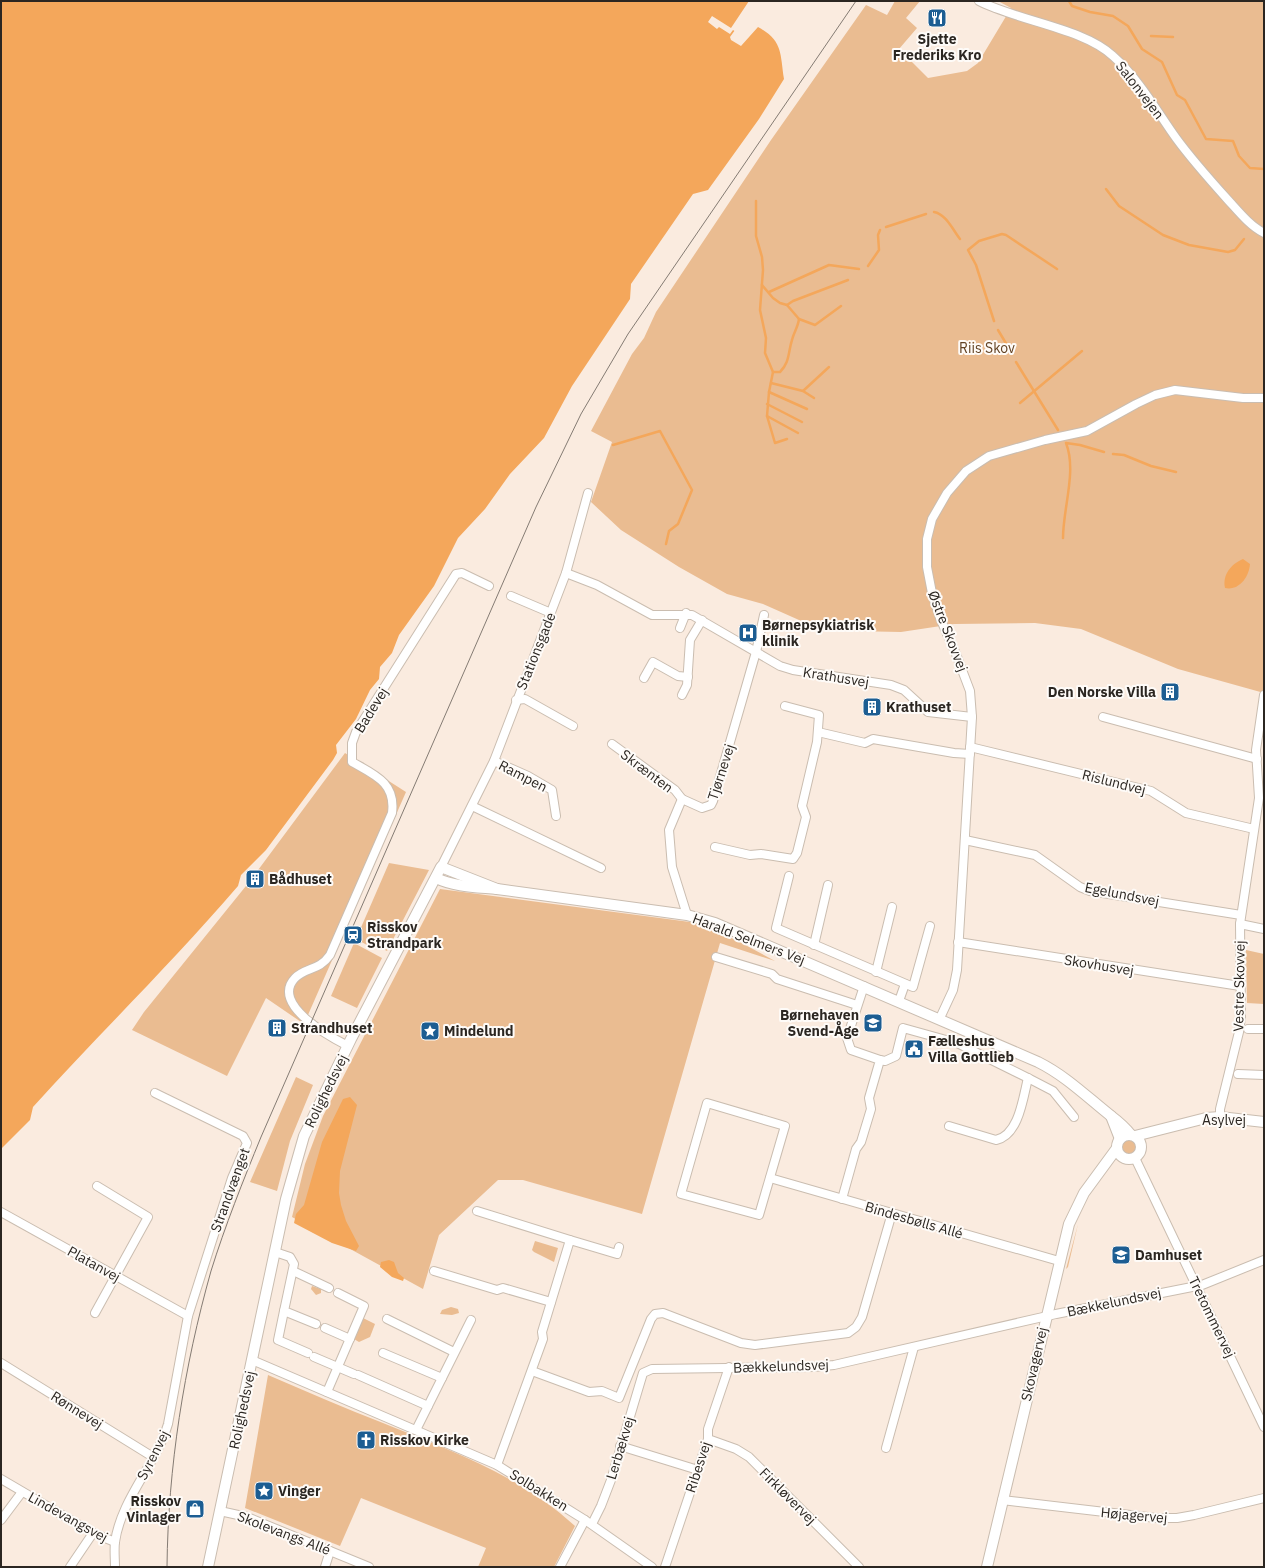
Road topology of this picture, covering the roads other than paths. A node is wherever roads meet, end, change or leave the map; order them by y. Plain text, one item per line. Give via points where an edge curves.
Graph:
1 (979, 1) edge
2 (1264, 233) edge
3 (1264, 398) edge
4 (588, 493) dead end
5 (566, 572) junction
6 (489, 586) dead end
7 (512, 596) dead end
8 (551, 613) junction
9 (686, 613) junction
10 (764, 615) dead end
11 (702, 620) junction
12 (680, 628) dead end
13 (756, 652) junction
14 (688, 677) junction
15 (644, 678) dead end
16 (682, 695) dead end
17 (1264, 695) edge
18 (516, 700) junction
19 (784, 706) dead end
20 (972, 717) junction
21 (1103, 717) dead end
22 (573, 726) dead end
23 (818, 732) junction
24 (612, 744) dead end
25 (970, 751) junction
26 (1257, 759) junction
27 (494, 761) junction
28 (1261, 798) edge
29 (682, 799) junction
30 (472, 806) junction
31 (556, 816) dead end
32 (1254, 829) junction
33 (965, 840) junction
34 (716, 847) dead end
35 (442, 867) junction
36 (601, 868) dead end
37 (789, 876) dead end
38 (436, 878) junction
39 (828, 885) dead end
40 (497, 888) junction
41 (892, 907) dead end
42 (687, 915) junction
43 (1241, 915) junction
44 (1240, 924) junction
45 (930, 926) dead end
46 (1264, 928) edge
47 (958, 942) junction
48 (814, 945) junction
49 (716, 957) dead end
50 (876, 972) junction
51 (905, 984) junction
52 (864, 986) junction
53 (1240, 986) junction
54 (289, 991) joint
55 (899, 1001) junction
56 (857, 1005) junction
57 (940, 1018) junction
58 (1248, 1029) dead end
59 (1264, 1029) edge
60 (348, 1046) junction
61 (880, 1060) junction
62 (1238, 1074) dead end
63 (1264, 1075) edge
64 (1028, 1078) junction
65 (155, 1092) dead end
66 (1111, 1116) junction
67 (1074, 1117) dead end
68 (1220, 1117) junction
69 (1264, 1122) edge
70 (949, 1126) dead end
71 (1161, 1130) junction
72 (1133, 1136) junction
73 (1119, 1144) junction
74 (1141, 1147) junction
75 (1124, 1158) junction
76 (1135, 1158) junction
77 (1103, 1170) junction
78 (770, 1178) junction
79 (96, 1186) dead end
80 (842, 1199) junction
81 (478, 1211) dead end
82 (1, 1212) edge
83 (892, 1213) junction
84 (570, 1240) junction
85 (619, 1247) dead end
86 (275, 1252) junction
87 (1264, 1260) edge
88 (1058, 1261) junction
89 (293, 1271) junction
90 (434, 1271) dead end
91 (116, 1276) junction
92 (1197, 1286) junction
93 (328, 1288) dead end
94 (338, 1293) dead end
95 (551, 1302) junction
96 (284, 1311) junction
97 (95, 1313) dead end
98 (188, 1316) junction
99 (1045, 1317) junction
100 (387, 1319) dead end
101 (470, 1320) dead end
102 (316, 1324) dead end
103 (325, 1328) dead end
104 (350, 1339) junction
105 (914, 1347) junction
106 (454, 1352) junction
107 (383, 1353) dead end
108 (252, 1360) junction
109 (1, 1364) edge
110 (338, 1367) junction
111 (729, 1368) junction
112 (646, 1370) joint
113 (532, 1371) junction
114 (442, 1378) junction
115 (327, 1392) junction
116 (428, 1406) junction
117 (1261, 1410) edge
118 (1264, 1427) edge
119 (416, 1430) junction
120 (708, 1439) junction
121 (620, 1446) junction
122 (886, 1448) dead end
123 (153, 1457) junction
124 (497, 1465) junction
125 (698, 1470) junction
126 (1, 1479) edge
127 (22, 1492) junction
128 (1264, 1498) edge
129 (1002, 1500) junction
130 (220, 1511) junction
131 (1, 1520) edge
132 (589, 1522) junction
133 (93, 1533) junction
134 (115, 1542) junction
135 (330, 1551) junction
136 (70, 1567) edge
137 (115, 1567) edge
138 (208, 1567) edge
139 (325, 1567) edge
140 (369, 1567) edge
141 (560, 1567) edge
142 (652, 1567) edge
143 (665, 1567) edge
144 (859, 1567) edge
145 (987, 1567) edge

1 - 2 street, Salonvejen via 1003,12 1097,44 1113,55 1145,92 1204,174 1243,216
3 - 20 street, Østre Skovvej via 1175,390 1162,393 1087,431 989,456 966,471 947,493 932,519 927,567 940,618 970,691
4 - 5 street, Stationsgade
5 - 8 street, Stationsgade
5 - 9 street, Krathusvej via 597,585 652,615
6 - 54 street, Badevej via 462,573 456,574 356,732 352,743 352,762 383,781 393,797 392,813 330,955 317,968 301,973 294,979
7 - 8 street
8 - 18 street, Stationsgade
9 - 11 street, Krathusvej
9 - 12 street
10 - 13 street, Tjørnevej
11 - 13 street, Krathusvej
11 - 14 street via 690,640
13 - 20 street, Krathusvej via 780,666 793,670 891,685 904,690 928,712
13 - 29 street, Tjørnevej via 711,806 702,808
14 - 15 street via 678,676 653,662
14 - 16 street
17 - 26 street, Vestre Skovvej via 1257,738
18 - 22 street via 525,699
18 - 27 street, Stationsgade
19 - 23 street via 820,715
20 - 25 street, Østre Skovvej
21 - 26 street
23 - 25 street, Rislundvej via 865,743 873,739 954,753
23 - 34 street via 802,806 806,817 798,853 793,859 761,854 750,855
24 - 29 street, Skrænten via 675,790
25 - 32 street, Rislundvej via 1151,790 1186,813
25 - 33 street, Østre Skovvej
26 - 28 street, Vestre Skovvej
27 - 30 street, Stationsgade
27 - 31 street, Rampen via 552,790
28 - 32 street, Vestre Skovvej
29 - 42 street via 669,830 672,867
30 - 35 street, Stationsgade
30 - 36 street
32 - 43 street, Vestre Skovvej
33 - 43 street, Egelundsvej via 1035,855 1080,887 1090,891
33 - 47 street, Østre Skovvej
35 - 38 street, Rolighedsvej
35 - 40 street, Harald Selmers Vej
37 - 48 street, Harald Selmers Vej via 776,928
38 - 40 street, Harald Selmers Vej via 450,884
38 - 60 street, Rolighedsvej
39 - 48 street, Harald Selmers Vej
40 - 42 street, Harald Selmers Vej
41 - 50 street
42 - 52 street, Harald Selmers Vej via 736,932
43 - 44 street, Vestre Skovvej
44 - 46 street, Vestre Skovvej
44 - 53 street, Vestre Skovvej
45 - 51 street via 913,987
47 - 53 street, Skovhusvej
47 - 57 street, Østre Skovvej via 956,981
48 - 50 street, Harald Selmers Vej
49 - 56 street
50 - 51 street, Harald Selmers Vej
51 - 55 street
52 - 55 street, Harald Selmers Vej
52 - 56 street
53 - 68 street, Vestre Skovvej via 1239,1032
54 - 60 street, Rolighedsvej via 294,1007 301,1015
55 - 57 street, Harald Selmers Vej
56 - 61 street via 847,1038 851,1050
57 - 66 street, Harald Selmers Vej via 1054,1070
58 - 59 street
60 - 86 street, Rolighedsvej via 304,1136 286,1199
61 - 64 street via 885,1061 896,1056 903,1028 957,1043
61 - 80 street via 869,1098 871,1109 861,1142 856,1149
62 - 63 street
64 - 67 street via 1053,1091
64 - 70 street via 1014,1126 1001,1139 996,1140
65 - 98 street, Strandvænget via 243,1136 247,1143 232,1178
66 - 72 street, Harald Selmers Vej
66 - 73 street, Harald Selmers Vej
68 - 69 street, Asylvej
68 - 71 street, Asylvej via 1193,1120
71 - 72 street, Asylvej
71 - 74 street, Asylvej
72 - 73 street via 1126,1136
72 - 74 street via 1140,1141
73 - 75 street
73 - 77 street, Skovagervej
74 - 76 street
75 - 76 street
75 - 77 street, Skovagervej
76 - 92 street, Tretommervej
77 - 88 street, Skovagervej via 1076,1207
78 - 78 street via 758,1216 681,1194 706,1103 785,1126
78 - 80 street, Bindesbølls Allé
79 - 91 street via 148,1217
80 - 83 street, Bindesbølls Allé
81 - 84 street
82 - 91 street, Platanvej
83 - 88 street, Bindesbølls Allé
83 - 113 street via 862,1317 856,1327 848,1333 755,1345 741,1343 663,1313 655,1314 651,1319 619,1398 602,1391 589,1392
84 - 85 street via 617,1254
84 - 95 street
86 - 89 street via 292,1258
86 - 108 street, Rolighedsvej
87 - 92 street, Bækkelundsvej
88 - 99 street, Skovagervej
89 - 93 street
89 - 96 street
90 - 95 street via 497,1290 503,1288
91 - 97 street
91 - 98 street, Platanvej
92 - 99 street, Bækkelundsvej
92 - 117 street, Tretommervej
94 - 104 street via 364,1306
95 - 113 street via 542,1332 543,1339
96 - 102 street
96 - 110 street via 278,1340
98 - 123 street, Syrenvej via 168,1424 164,1440
99 - 105 street, Bækkelundsvej
99 - 129 street, Skovagervej
100 - 106 street
101 - 106 street
103 - 104 street
104 - 110 street
105 - 111 street, Bækkelundsvej via 834,1365
105 - 122 street
106 - 114 street
107 - 114 street
108 - 115 street, Solbakken
108 - 130 street, Rolighedsvej
109 - 123 street, Rønnevej
110 - 115 street
110 - 116 street
111 - 112 street, Bækkelundsvej
111 - 120 street, Ribesvej via 708,1429
112 - 121 street, Lerbækvej
113 - 124 street
114 - 116 street
115 - 119 street, Solbakken
116 - 119 street
117 - 118 street, Tretommervej
119 - 124 street, Solbakken
120 - 125 street, Ribesvej
120 - 144 street, Firkløvervej via 736,1449 749,1457
121 - 125 street
121 - 132 street, Lerbækvej via 608,1487
123 - 134 street, Syrenvej via 133,1492
124 - 132 street, Solbakken
125 - 143 street, Ribesvej
126 - 127 street, Lindevangsvej
127 - 131 street, Lindevangsvej
127 - 133 street, Lindevangsvej
128 - 129 street, Højagervej via 1177,1518 1156,1518
129 - 145 street, Skovagervej
130 - 135 street, Skolevangs Allé via 247,1517
130 - 138 street, Rolighedsvej
132 - 141 street, Lerbækvej
132 - 142 street, Solbakken
133 - 134 street, Lindevangsvej
133 - 136 street
134 - 137 street, Syrenvej
135 - 139 street
135 - 140 street, Skolevangs Allé

